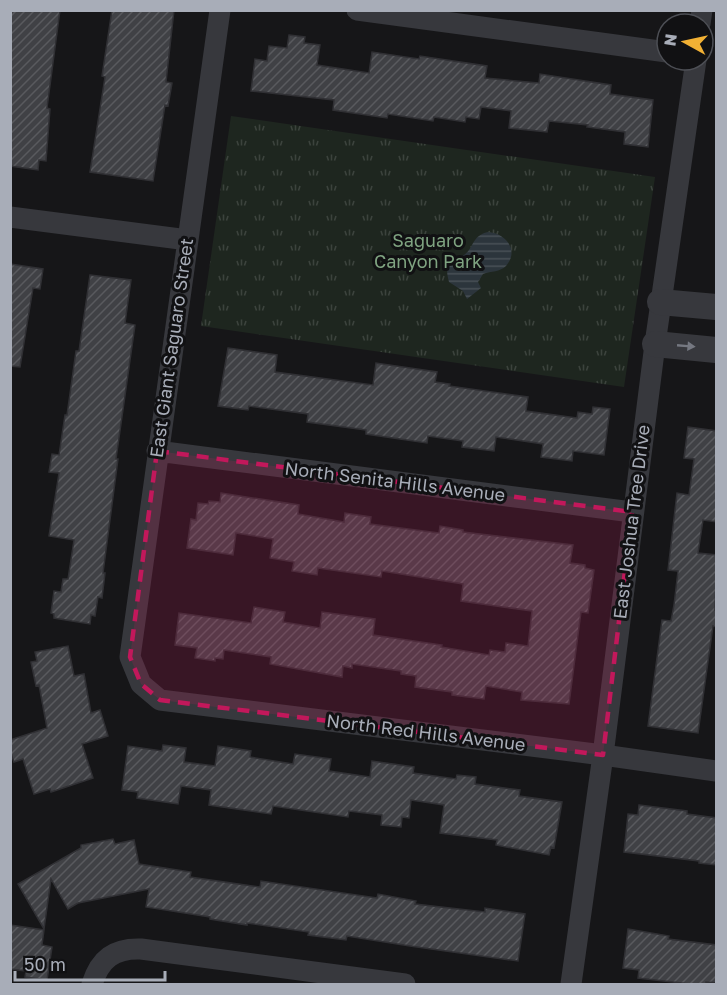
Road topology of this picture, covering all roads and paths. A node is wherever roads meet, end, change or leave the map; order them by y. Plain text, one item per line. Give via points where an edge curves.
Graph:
1 (220, 10) edge
2 (357, 10) edge
3 (655, 50) edge
4 (694, 72) edge
5 (10, 217) edge
6 (188, 240) junction
7 (660, 302) junction
8 (717, 307) edge
9 (655, 344) junction
10 (717, 350) edge
11 (157, 452) junction
12 (632, 512) junction
13 (141, 684) joint
14 (603, 755) junction
15 (717, 771) edge
16 (92, 984) edge
17 (405, 984) edge
18 (571, 984) edge

1 - 6 street, East Giant Saguaro Street
2 - 3 street
4 - 7 street, East Joshua Tree Drive
5 - 6 street
6 - 11 street, East Giant Saguaro Street
7 - 8 street
7 - 9 street, East Joshua Tree Drive
9 -> 10 street
9 - 12 street, East Joshua Tree Drive
11 - 12 street, North Senita Hills Avenue
11 - 13 street, East Giant Saguaro Street via 130,657
12 - 14 street, East Joshua Tree Drive
13 - 14 street, North Red Hills Avenue via 160,700
14 - 15 street, North Red Hills Avenue
14 - 18 street, East Joshua Tree Drive
16 - 17 street via 97,969 110,955 126,948

